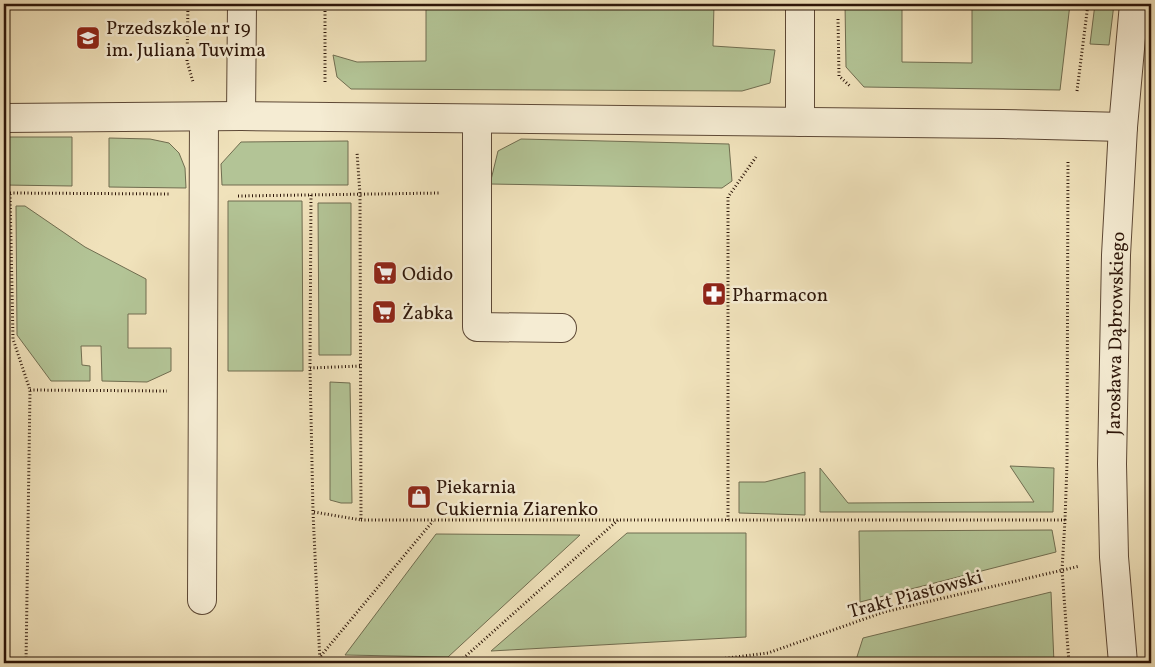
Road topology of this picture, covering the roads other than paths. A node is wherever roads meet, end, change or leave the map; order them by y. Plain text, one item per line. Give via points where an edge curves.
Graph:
1 (242, 4) edge
2 (800, 4) edge
3 (1134, 4) edge
4 (241, 116) junction
5 (204, 117) junction
6 (4, 118) edge
7 (477, 119) junction
8 (800, 122) junction
9 (1123, 127) junction
10 (562, 328) dead end
11 (202, 600) dead end
12 (1123, 663) edge

1 - 4 street
2 - 8 street
3 - 9 street, Jarosława Dąbrowskiego
4 - 5 street
4 - 7 street
5 - 6 street
5 - 11 street
7 - 8 street
7 - 10 street via 477,327
8 - 9 street
9 - 12 street, Jarosława Dąbrowskiego via 1116,255 1112,464 1114,557

